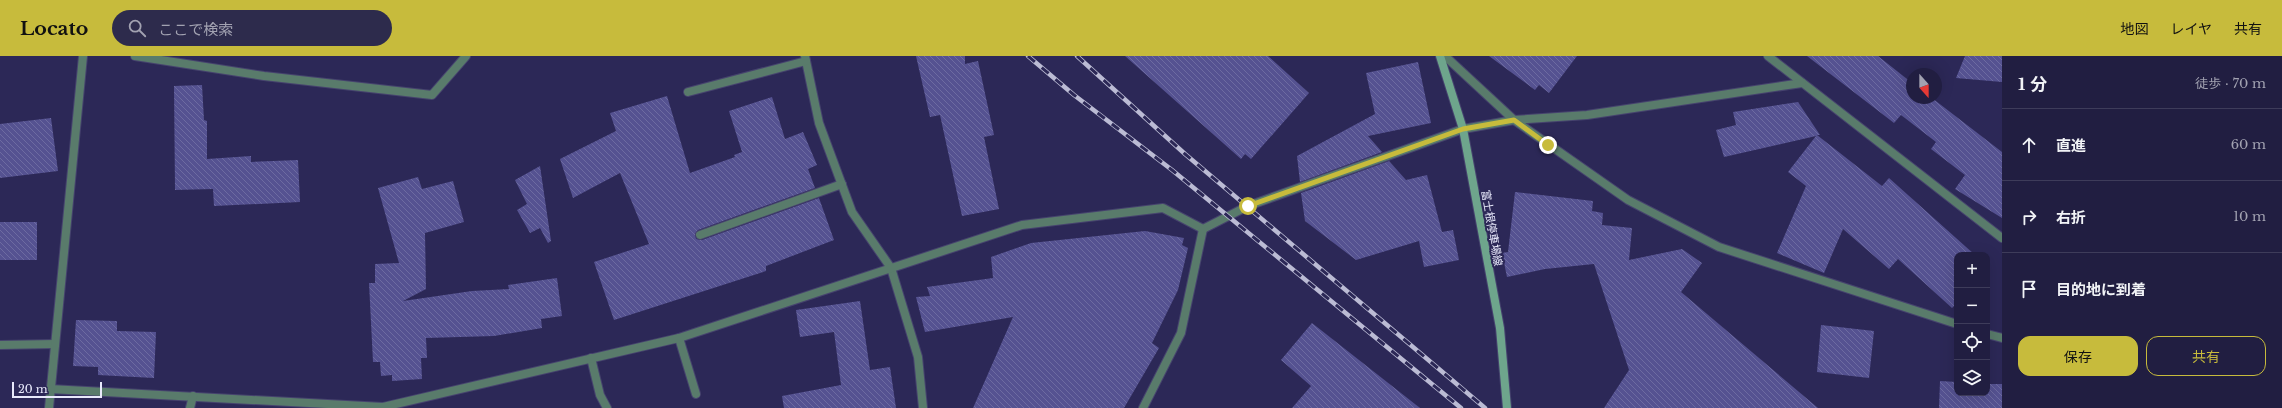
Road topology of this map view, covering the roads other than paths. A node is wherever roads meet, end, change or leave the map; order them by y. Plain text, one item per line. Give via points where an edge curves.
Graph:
1 (83, 56) edge
2 (135, 56) edge
3 (466, 56) edge
4 (1440, 56) edge
5 (1445, 56) edge
6 (1768, 56) edge
7 (805, 59) edge
8 (1802, 83) junction
9 (688, 92) dead end
10 (1514, 120) junction
11 (1463, 129) junction
12 (842, 184) junction
13 (1203, 229) junction
14 (700, 235) dead end
15 (2002, 238) edge
16 (891, 268) junction
17 (1954, 323) edge
18 (1990, 335) edge
19 (679, 338) junction
20 (2002, 338) edge
21 (0, 344) edge
22 (55, 344) junction
23 (591, 358) junction
24 (50, 389) junction
25 (696, 394) dead end
26 (193, 396) junction
27 (49, 408) edge
28 (190, 408) edge
29 (607, 408) edge
30 (923, 408) edge
31 (1142, 408) edge
32 (1507, 408) edge

1 - 22 street
2 - 3 street via 264,76 432,95
4 - 11 main road, 富士根停車場線
5 - 10 street
6 - 8 street
7 - 9 street
7 - 12 street via 819,123
8 - 10 street via 1587,115
8 - 15 street
10 - 11 street
10 - 17 street via 1628,200 1719,247
11 - 13 street via 1248,206
11 - 32 main road, 富士根停車場線 via 1500,328
12 - 14 street
12 - 16 street via 852,212
13 - 16 street via 1163,208 1022,225
13 - 31 street via 1181,333
16 - 19 street
16 - 30 street via 918,357
18 - 20 street
19 - 23 street
19 - 25 street
21 - 22 street
22 - 24 street
23 - 26 street via 383,407
23 - 29 street via 600,395
24 - 26 street
24 - 27 street
26 - 28 street

